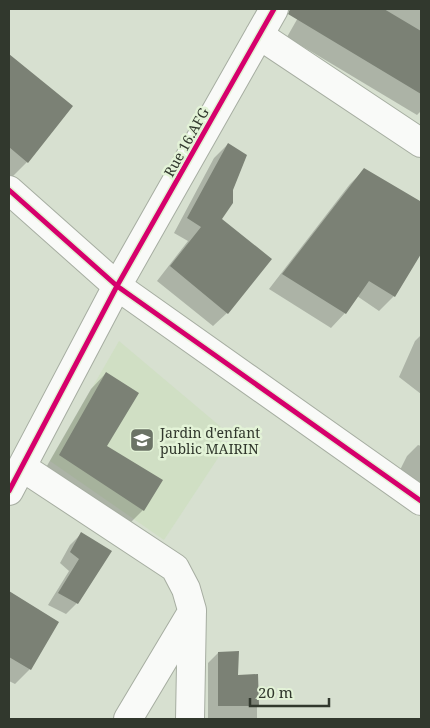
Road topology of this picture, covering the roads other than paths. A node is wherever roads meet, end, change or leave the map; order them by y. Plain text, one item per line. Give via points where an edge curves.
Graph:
1 (274, 9) edge
2 (259, 35) junction
3 (421, 143) edge
4 (9, 190) edge
5 (117, 286) junction
6 (22, 467) junction
7 (9, 491) edge
8 (421, 500) edge
9 (192, 610) junction
10 (128, 719) edge
11 (190, 719) edge

1 - 2 street, Rue 16.AFG
2 - 3 street
2 - 5 street, Rue 16.AFG
4 - 5 street
5 - 6 street, Rue 16.AFG
5 - 8 street
6 - 7 street, Rue 16.AFG
6 - 9 street via 175,568
9 - 10 street
9 - 11 street

